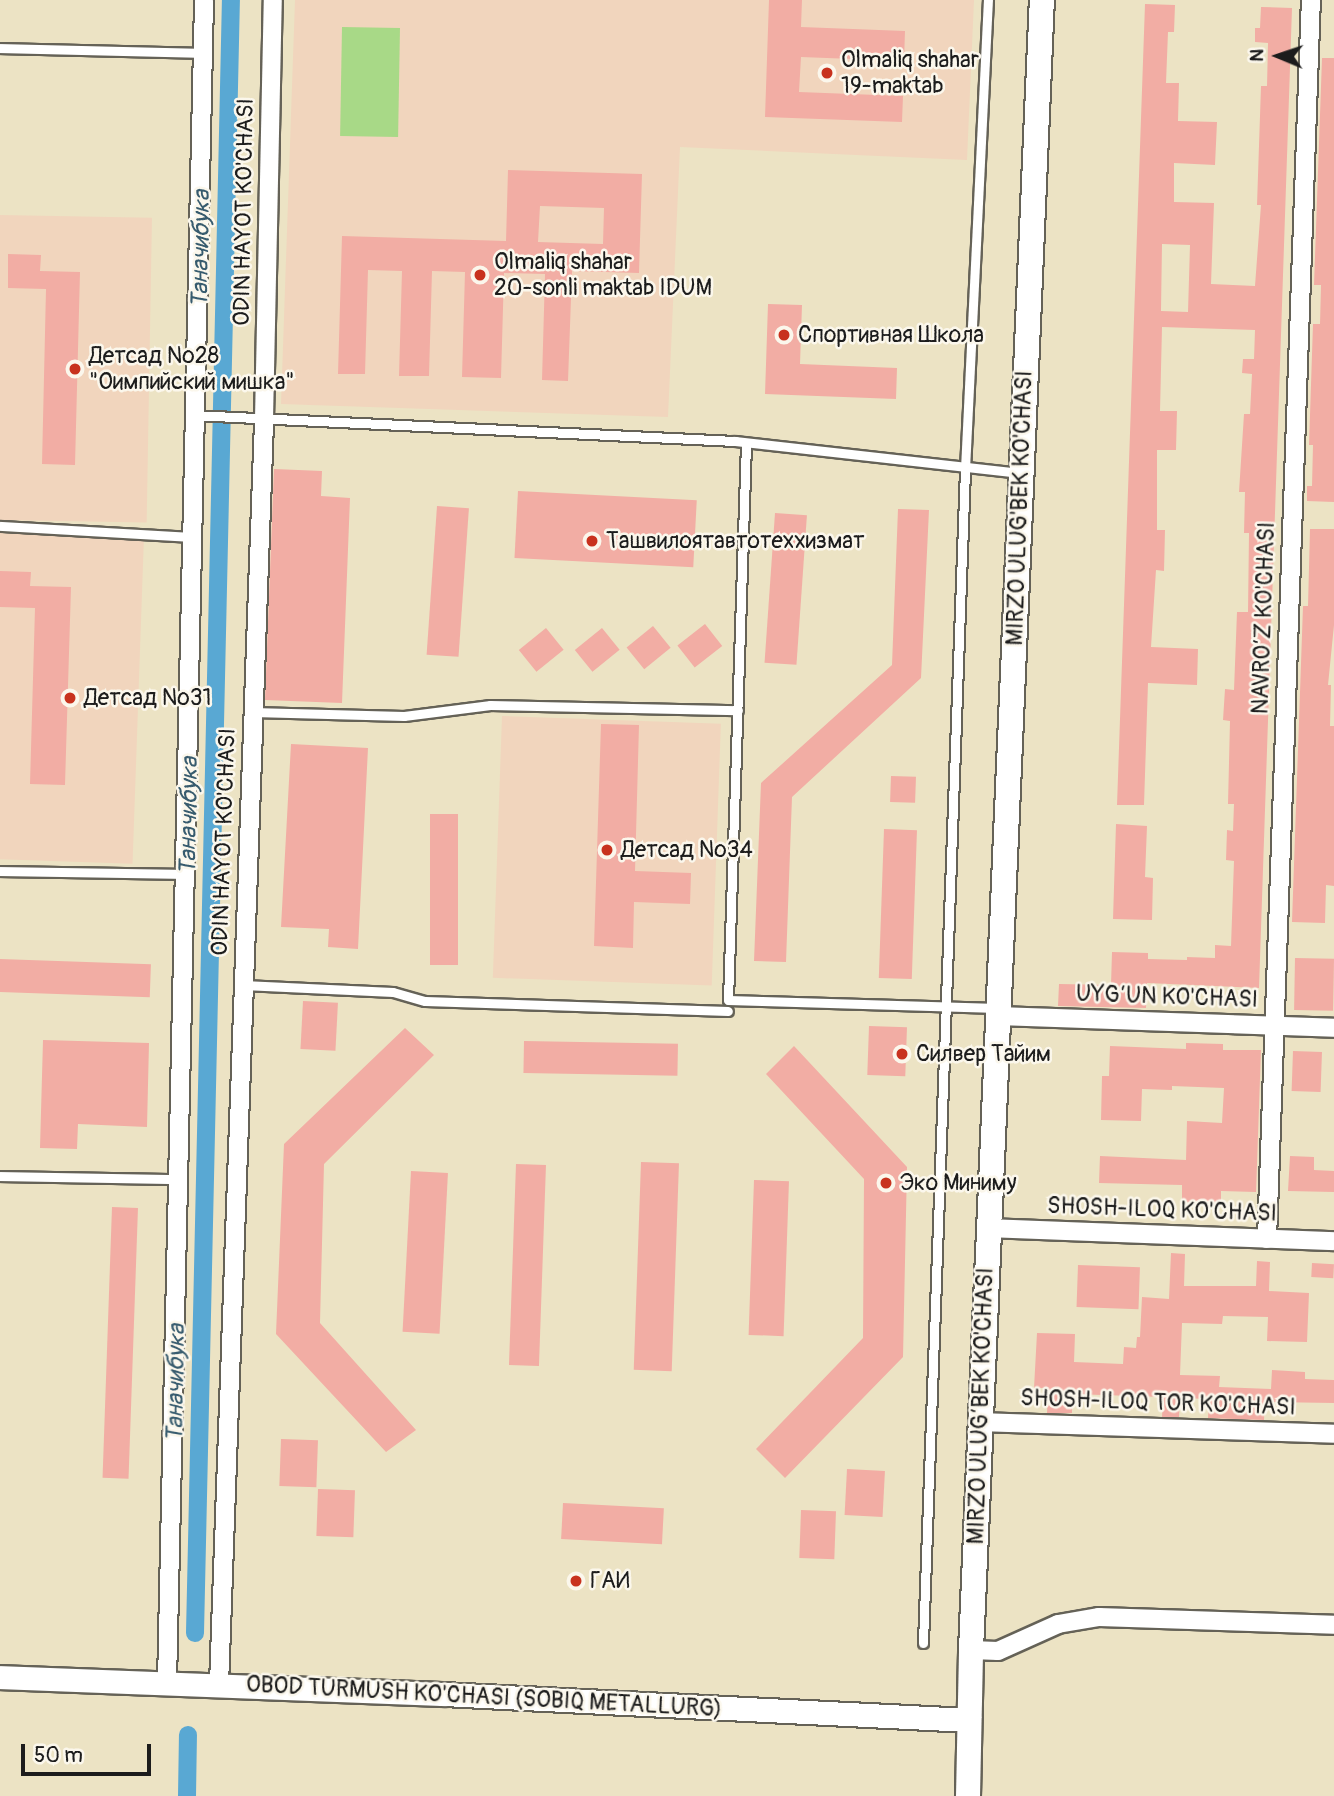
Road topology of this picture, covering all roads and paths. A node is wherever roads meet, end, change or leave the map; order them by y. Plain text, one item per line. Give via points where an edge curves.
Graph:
1 (204, 0) edge
2 (273, 0) edge
3 (988, 0) edge
4 (1042, 0) edge
5 (1311, 0) edge
6 (0, 48) edge
7 (202, 53) junction
8 (198, 416) junction
9 (264, 419) junction
10 (746, 443) junction
11 (965, 469) junction
12 (1021, 473) junction
13 (0, 526) edge
14 (192, 537) junction
15 (738, 710) junction
16 (253, 712) junction
17 (0, 871) edge
18 (184, 874) junction
19 (243, 985) junction
20 (947, 1008) junction
21 (727, 1011) dead end
22 (998, 1012) junction
23 (1274, 1026) junction
24 (1334, 1028) edge
25 (0, 1176) edge
26 (177, 1179) junction
27 (989, 1228) junction
28 (1267, 1239) junction
29 (1334, 1241) edge
30 (980, 1422) junction
31 (1334, 1434) edge
32 (1334, 1625) edge
33 (923, 1643) dead end
34 (971, 1650) junction
35 (0, 1677) edge
36 (167, 1684) junction
37 (219, 1685) junction
38 (969, 1720) junction
39 (968, 1796) edge
40 (984, 1796) edge

1 - 7 street, ODIN HAYOT KO'CHASI
2 - 9 street, ODIN HAYOT KO'CHASI
3 - 11 lane
4 - 12 main road, MIRZO ULUG'BEK KO'CHASI
5 - 23 street, NAVRO‘Z KO'CHASI
6 - 7 lane
7 - 8 street, ODIN HAYOT KO'CHASI
8 - 9 lane
8 - 14 street, ODIN HAYOT KO'CHASI
9 - 10 lane
9 - 16 street, ODIN HAYOT KO'CHASI
10 - 11 lane
10 - 15 lane
11 - 12 lane
11 - 20 lane
12 - 22 main road, MIRZO ULUG'BEK KO'CHASI
13 - 14 lane
14 - 18 street, ODIN HAYOT KO'CHASI
15 - 16 lane via 473,705 404,716
15 - 20 lane via 728,1000
16 - 19 street, ODIN HAYOT KO'CHASI
17 - 18 lane
18 - 26 street, ODIN HAYOT KO'CHASI
19 - 21 lane via 393,992 425,1001
19 - 37 street, ODIN HAYOT KO'CHASI
20 - 22 lane
20 - 33 lane
22 - 23 street, UYG‘UN KO'CHASI
22 - 27 main road, MIRZO ULUG‘BEK KO'CHASI
23 - 24 street, UYG‘UN KO'CHASI
23 - 28 street, NAVRO‘Z KO'CHASI
25 - 26 lane
26 - 36 street, ODIN HAYOT KO'CHASI
27 - 28 street, SHOSH-ILOQ KO'CHASI
27 - 30 main road, MIRZO ULUG‘BEK KO'CHASI
28 - 29 street, SHOSH-ILOQ KO'CHASI
30 - 31 street, SHOSH-ILOQ TOR KO'CHASI
30 - 34 main road, MIRZO ULUG‘BEK KO'CHASI
32 - 34 street via 1099,1617 1058,1624 999,1651
34 - 38 main road, MIRZO ULUG‘BEK KO'CHASI
35 - 36 street, OBOD TURMUSH KO'CHASI (SOBIQ METALLURG)
36 - 37 street, OBOD TURMUSH KO'CHASI (SOBIQ METALLURG)
37 - 38 street, OBOD TURMUSH KO'CHASI (SOBIQ METALLURG)
38 - 39 main road, MIRZO ULUG‘BEK KO'CHASI
39 - 40 street

